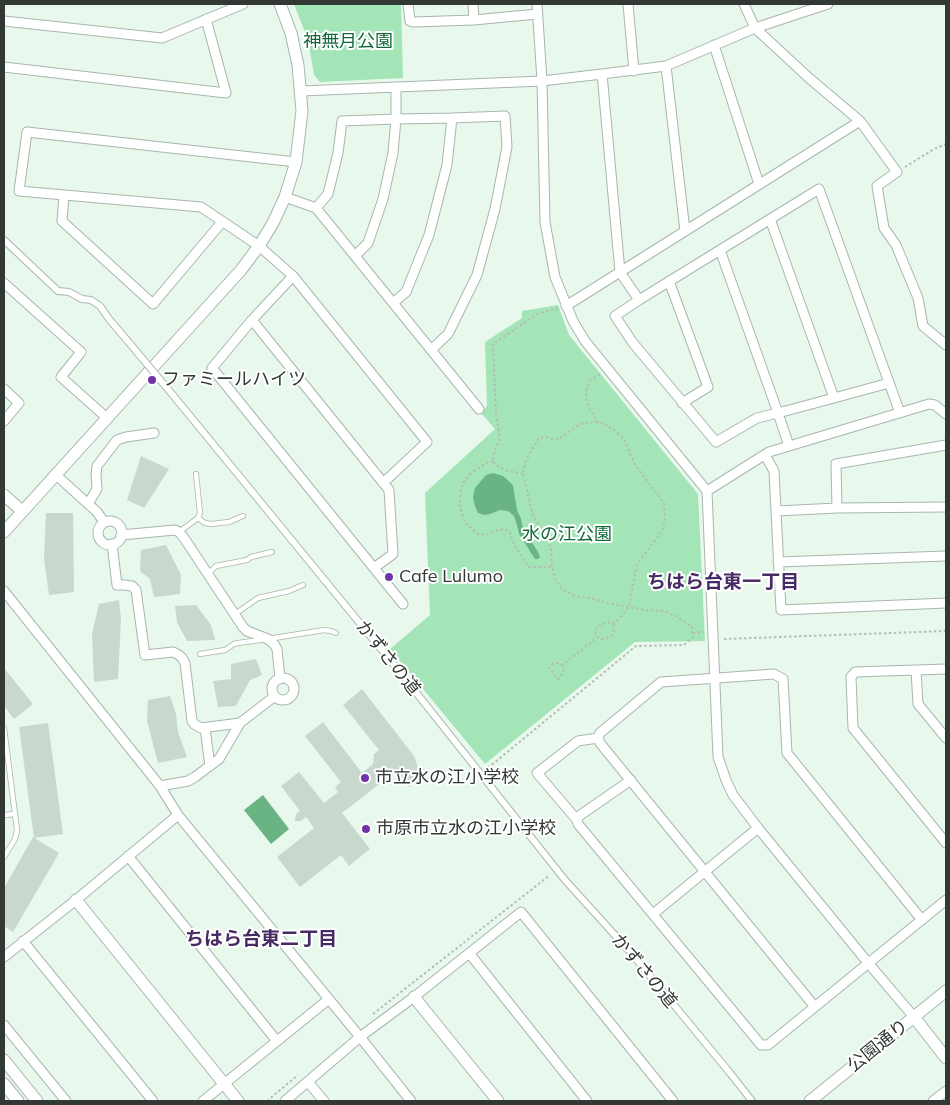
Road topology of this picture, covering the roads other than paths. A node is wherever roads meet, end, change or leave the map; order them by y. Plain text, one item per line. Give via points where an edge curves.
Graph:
1 (243, 4) edge
2 (280, 4) edge
3 (408, 4) edge
4 (473, 4) edge
5 (536, 4) edge
6 (628, 4) edge
7 (744, 4) edge
8 (828, 4) edge
9 (537, 14) junction
10 (206, 19) junction
11 (474, 20) junction
12 (4, 21) edge
13 (755, 28) junction
14 (714, 45) junction
15 (666, 66) junction
16 (4, 68) edge
17 (634, 70) junction
18 (602, 74) junction
19 (542, 81) junction
20 (396, 87) junction
21 (301, 91) junction
22 (396, 118) junction
23 (452, 118) junction
24 (860, 121) junction
25 (296, 162) junction
26 (759, 184) junction
27 (64, 195) junction
28 (285, 198) junction
29 (316, 208) junction
30 (770, 219) junction
31 (222, 222) junction
32 (685, 231) junction
33 (4, 240) edge
34 (259, 246) junction
35 (720, 250) junction
36 (355, 256) junction
37 (620, 272) junction
38 (293, 276) junction
39 (669, 281) junction
40 (4, 283) edge
41 (639, 300) junction
42 (393, 303) junction
43 (566, 306) junction
44 (252, 320) junction
45 (946, 345) edge
46 (431, 350) junction
47 (889, 383) junction
48 (4, 389) edge
49 (834, 398) junction
50 (682, 403) junction
51 (479, 410) dead end
52 (900, 412) junction
53 (778, 413) junction
54 (946, 414) edge
55 (107, 418) junction
56 (4, 421) edge
57 (154, 433) dead end
58 (946, 445) edge
59 (789, 446) junction
60 (765, 455) junction
61 (55, 474) junction
62 (196, 474) dead end
63 (383, 483) junction
64 (707, 491) junction
65 (4, 494) edge
66 (88, 504) junction
67 (946, 507) edge
68 (837, 508) junction
69 (22, 511) junction
70 (776, 511) junction
71 (243, 516) dead end
72 (198, 518) junction
73 (104, 522) junction
74 (4, 532) edge
75 (179, 532) junction
76 (121, 535) junction
77 (112, 544) junction
78 (272, 552) dead end
79 (946, 556) edge
80 (778, 562) junction
81 (374, 568) junction
82 (208, 575) junction
83 (303, 585) dead end
84 (4, 591) edge
85 (946, 603) edge
86 (403, 604) dead end
87 (235, 614) junction
88 (336, 633) dead end
89 (268, 639) junction
90 (200, 654) dead end
91 (946, 669) edge
92 (916, 670) junction
93 (715, 678) junction
94 (280, 679) junction
95 (275, 696) junction
96 (240, 723) junction
97 (4, 728) edge
98 (205, 728) junction
99 (5, 736) edge
100 (598, 738) junction
101 (946, 738) edge
102 (210, 766) junction
103 (631, 780) junction
104 (160, 786) junction
105 (15, 814) junction
106 (4, 815) edge
107 (178, 815) junction
108 (577, 820) junction
109 (758, 828) junction
110 (946, 843) edge
111 (128, 856) junction
112 (4, 857) edge
113 (704, 872) junction
114 (76, 900) junction
115 (946, 900) edge
116 (653, 914) junction
117 (922, 920) junction
118 (22, 941) junction
119 (469, 953) junction
120 (4, 957) edge
121 (869, 964) junction
122 (946, 991) edge
123 (414, 997) junction
124 (328, 998) junction
125 (815, 1007) junction
126 (914, 1017) junction
127 (4, 1025) edge
128 (360, 1038) junction
129 (276, 1040) junction
130 (946, 1058) edge
131 (4, 1060) edge
132 (308, 1082) junction
133 (4, 1084) edge
134 (224, 1085) junction
135 (946, 1090) edge
136 (751, 1100) edge
137 (18, 1101) edge
138 (37, 1101) edge
139 (66, 1101) edge
140 (153, 1101) edge
141 (203, 1101) edge
142 (238, 1101) edge
143 (285, 1101) edge
144 (324, 1101) edge
145 (411, 1101) edge
146 (498, 1101) edge
147 (587, 1101) edge
148 (673, 1101) edge
149 (810, 1101) edge
150 (933, 1101) edge

1 - 10 street
2 - 21 street via 291,33
3 - 11 street via 410,21 413,22
4 - 11 street
5 - 9 street
6 - 17 street
7 - 13 street
8 - 13 street
9 - 11 street
9 - 19 street
10 - 12 street via 162,38
10 - 16 street via 226,93
13 - 14 street
13 - 24 street
14 - 15 street
14 - 26 street
15 - 17 street
15 - 32 street
17 - 18 street
18 - 19 street
18 - 37 street
19 - 20 street
19 - 43 street via 545,222 555,277
20 - 21 street
20 - 22 street
21 - 25 street
22 - 23 street
22 - 29 street via 342,121 328,194
22 - 36 street via 393,153 383,199 368,243
23 - 42 street via 447,165 429,235 406,292
23 - 46 street via 505,116 506,147 495,209 477,276 448,334
24 - 26 street
24 - 45 street via 897,172 877,186 884,228 896,245 918,298 923,326
25 - 27 street via 26,132 19,191
25 - 28 street
26 - 32 street
27 - 31 street via 201,207
27 - 31 street via 62,221 153,304
28 - 29 street
28 - 34 street
29 - 36 street
30 - 35 street
30 - 47 street via 819,189
30 - 49 street
31 - 34 street
32 - 37 street
33 - 136 street, かずさの道, bridge via 58,291 69,292 100,306 395,666 565,880 632,954
34 - 38 street
34 - 55 street
35 - 39 street
35 - 53 street
36 - 42 street
37 - 41 street
37 - 43 street
38 - 44 street
38 - 63 street via 427,442
39 - 41 street
39 - 50 street via 708,387
40 - 55 street via 81,352 61,377
41 - 50 street via 615,316
42 - 46 street
43 - 64 street via 585,341
44 - 63 street
44 - 81 street via 212,368
46 - 51 street
47 - 49 street
47 - 52 street
48 - 56 street via 19,403
49 - 53 street
50 - 53 street via 716,442 757,418
52 - 54 street via 929,404
52 - 59 street
53 - 59 street
55 - 61 street
57 - 66 street via 118,440 97,466 97,489
58 - 68 street via 836,464
59 - 60 street
60 - 64 street
60 - 70 street via 774,471
61 - 66 street
61 - 69 street
62 - 72 lane
63 - 81 street via 389,490 393,554
64 - 93 street
65 - 69 street
66 - 73 street
67 - 68 street
68 - 70 street
69 - 74 street
70 - 80 street
71 - 72 lane via 211,524
72 - 75 lane
73 - 76 street via 118,524
73 - 77 street via 98,529 99,538 106,544
75 - 76 street
75 - 82 street
76 - 77 street via 119,541
77 - 98 street via 117,585 132,586 136,590 145,655 179,654 185,663 192,721
78 - 82 lane via 216,566
79 - 80 street
80 - 85 street via 781,610
81 - 86 street
82 - 87 street
83 - 87 lane via 258,598
84 - 104 street
87 - 89 street via 247,631
88 - 89 lane via 324,630
89 - 90 lane via 238,643 225,650
89 - 94 street via 277,649
91 - 92 street
92 - 101 street via 918,704
92 - 110 street via 855,672 851,677 853,728
93 - 100 street via 661,682
93 - 109 street via 718,757 733,795
93 - 117 street via 774,674 783,679 787,753
94 - 95 street via 272,688
94 - 95 street via 292,682 294,690 286,700
95 - 96 street
96 - 98 street
96 - 102 street via 219,759
97 - 99 lane
98 - 102 street
99 - 105 lane
100 - 103 street
100 - 108 street via 578,741 537,773
102 - 104 street via 188,781
103 - 108 street
103 - 113 street
104 - 107 street
105 - 106 lane
105 - 112 lane via 15,839
107 - 111 street
107 - 124 street
108 - 116 street
109 - 113 street
109 - 121 street
111 - 114 street
111 - 129 street
113 - 116 street
113 - 125 street
114 - 118 street
114 - 134 street
115 - 117 street
116 - 125 street via 761,1045 768,1045
117 - 121 street
118 - 120 street
118 - 140 street
119 - 123 street
119 - 147 street
119 - 148 street via 521,912
121 - 125 street
121 - 126 street
122 - 126 street, 公園通り
123 - 128 street
123 - 146 street
124 - 128 street
124 - 129 street
126 - 130 street
126 - 149 street, 公園通り
127 - 139 street
128 - 132 street
128 - 145 street
129 - 134 street
131 - 138 street
132 - 143 street
132 - 144 street
133 - 137 street
134 - 141 street
134 - 142 street
135 - 150 street

